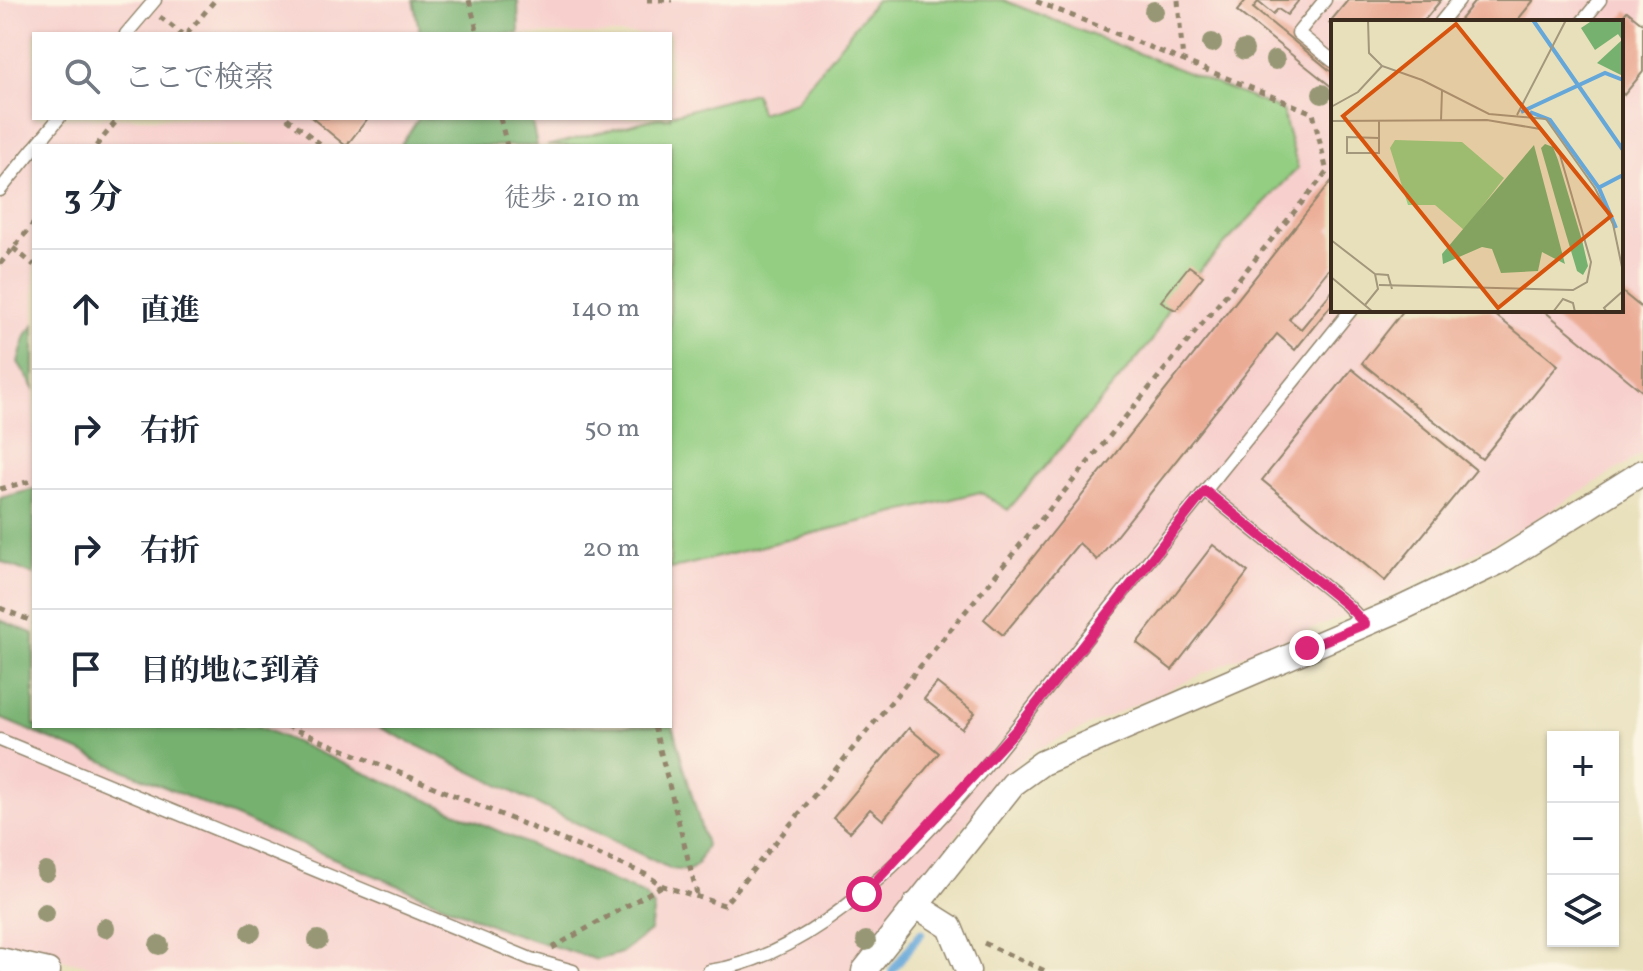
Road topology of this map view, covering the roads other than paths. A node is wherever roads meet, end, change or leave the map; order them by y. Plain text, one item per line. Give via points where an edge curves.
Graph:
1 (155, 0) edge
2 (1325, 0) edge
3 (1459, 0) edge
4 (1600, 0) edge
5 (1443, 20) edge
6 (1584, 20) edge
7 (128, 32) edge
8 (1331, 59) edge
9 (57, 120) edge
10 (37, 144) edge
11 (32, 151) edge
12 (0, 190) edge
13 (1349, 312) edge
14 (1643, 472) edge
15 (1205, 491) junction
16 (1365, 624) junction
17 (0, 740) edge
18 (915, 905) junction
19 (0, 960) edge
20 (48, 971) edge
21 (573, 971) edge
22 (709, 971) edge
23 (864, 971) edge
24 (968, 971) edge

1 - 7 lane
2 - 8 lane via 1298,33
3 - 5 lane
4 - 6 lane
9 - 10 lane
11 - 12 lane
13 - 15 lane
14 - 16 street via 1501,561
15 - 16 lane
15 - 22 lane via 1016,730 864,894 789,946 748,964
16 - 18 street via 1042,763 1013,784
17 - 21 lane via 531,959
18 - 23 street
18 - 24 street via 950,927
19 - 20 street

